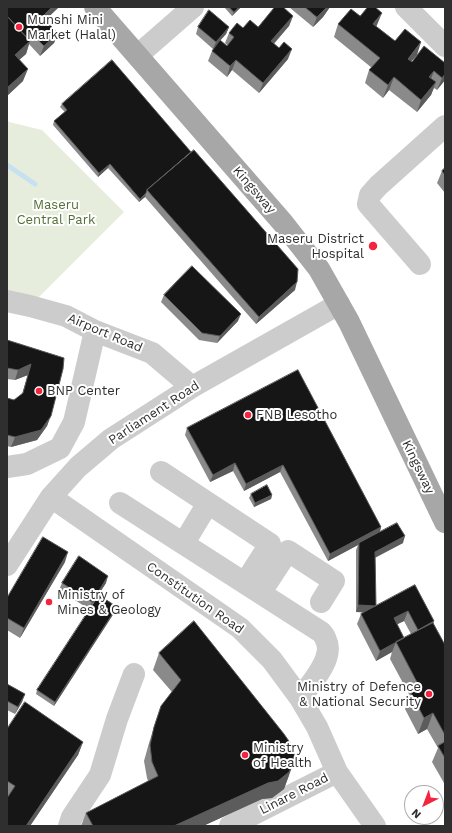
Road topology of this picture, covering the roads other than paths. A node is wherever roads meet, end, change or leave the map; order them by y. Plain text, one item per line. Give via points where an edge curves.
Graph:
1 (96, 7) edge
2 (193, 7) edge
3 (406, 7) edge
4 (445, 46) edge
5 (138, 55) junction
6 (445, 126) edge
7 (420, 264) dead end
8 (7, 301) edge
9 (339, 304) junction
10 (95, 331) junction
11 (192, 387) junction
12 (7, 467) edge
13 (161, 472) dead end
14 (51, 497) junction
15 (120, 502) dead end
16 (208, 503) junction
17 (442, 507) edge
18 (184, 543) junction
19 (7, 565) edge
20 (253, 588) junction
21 (321, 602) dead end
22 (134, 674) dead end
23 (300, 698) junction
24 (337, 772) junction
25 (69, 826) edge
26 (230, 826) edge
27 (375, 826) edge

1 - 5 main road, Kingsway
2 - 5 street
3 - 4 street
5 - 9 main road, Kingsway via 283,223 319,269
6 - 7 street via 378,186 370,195 368,204
8 - 10 street, Airport Road via 66,316
9 - 11 street, Parliament Road
9 - 17 main road, Kingsway
10 - 11 street, Airport Road via 152,353
10 - 12 street via 74,422 60,448 27,464
11 - 14 street, Parliament Road via 111,439 78,467
13 - 16 street
14 - 19 street, Parliament Road
14 - 23 street, Constitution Road via 240,628 272,660
15 - 18 street
16 - 18 street
16 - 20 street via 270,544
18 - 20 street
20 - 21 street via 288,550 334,581
20 - 23 street via 317,628 327,640 325,662
22 - 25 street via 117,718 100,775 72,817
23 - 24 street, Constitution Road via 317,727
24 - 26 street, Linare Road
24 - 27 street, Constitution Road

